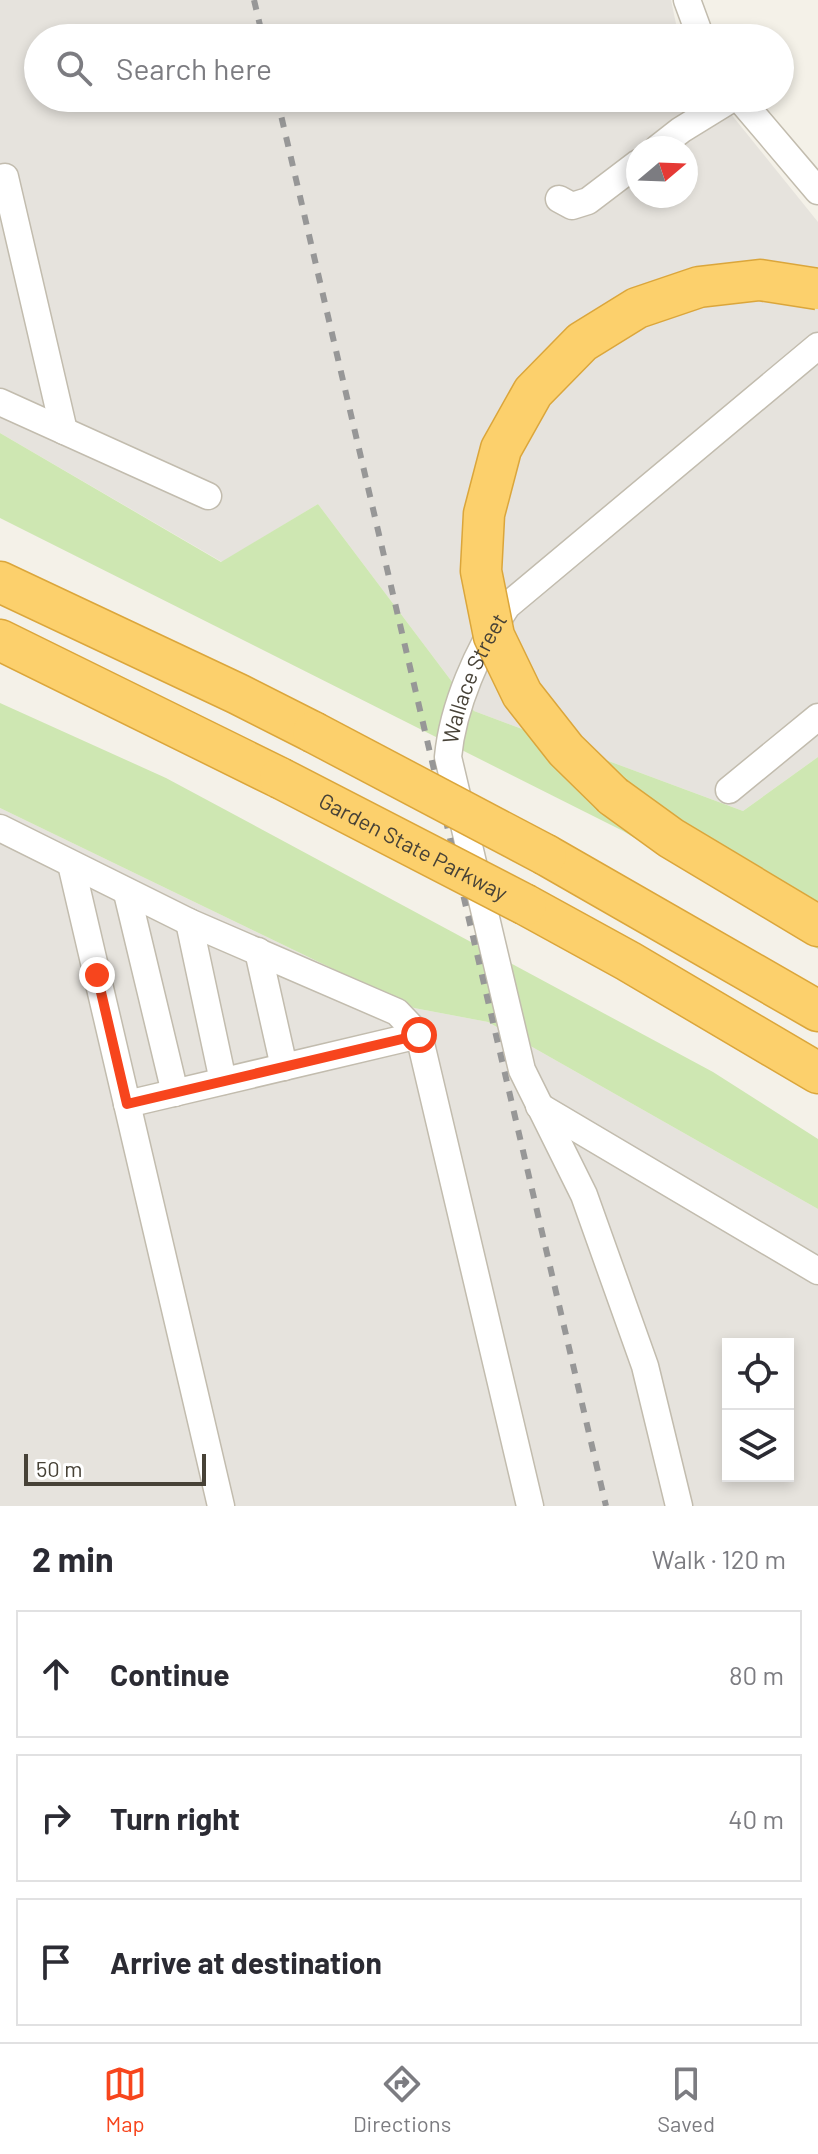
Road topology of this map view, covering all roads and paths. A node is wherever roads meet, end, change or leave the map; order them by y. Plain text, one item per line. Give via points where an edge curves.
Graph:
1 (687, 0) edge
2 (696, 24) edge
3 (712, 112) edge
4 (751, 112) edge
5 (676, 136) edge
6 (626, 172) edge
7 (0, 178) edge
8 (818, 191) edge
9 (559, 199) dead end
10 (818, 289) edge
11 (818, 346) edge
12 (0, 402) edge
13 (64, 431) junction
14 (208, 496) dead end
15 (0, 582) edge
16 (0, 640) edge
17 (818, 717) edge
18 (729, 790) dead end
19 (0, 828) edge
20 (79, 868) junction
21 (127, 893) junction
22 (189, 922) junction
23 (818, 926) edge
24 (258, 951) junction
25 (818, 1011) edge
26 (419, 1035) junction
27 (284, 1067) junction
28 (818, 1073) edge
29 (223, 1081) junction
30 (175, 1093) junction
31 (127, 1104) junction
32 (539, 1106) junction
33 (818, 1271) edge
34 (221, 1506) edge
35 (530, 1506) edge
36 (679, 1506) edge

1 - 2 street
3 - 5 street
4 - 8 street
6 - 9 street via 588,201 572,206
7 - 13 street via 5,177
10 - 23 highway, bridge via 760,280 699,287 637,308 582,342 533,392 501,449 484,514 481,571 494,636 522,694 566,750 613,796 671,838
11 - 32 street, Wallace Street via 507,606 474,668 450,734 448,757 522,1070
12 - 13 street
13 - 14 street
15 - 25 highway, bridge via 313,732 546,855
16 - 28 highway, Garden State Parkway, bridge via 526,905
17 - 18 street
19 - 20 street
20 - 21 street
20 - 31 street
21 - 22 street
21 - 30 street
22 - 24 street
22 - 29 street
24 - 26 street via 397,1012
24 - 27 street
26 - 27 street
26 - 35 street
27 - 29 street
29 - 30 street
30 - 31 street
31 - 34 street
32 - 33 street
32 - 36 street, Wallace Street via 584,1195 645,1366

